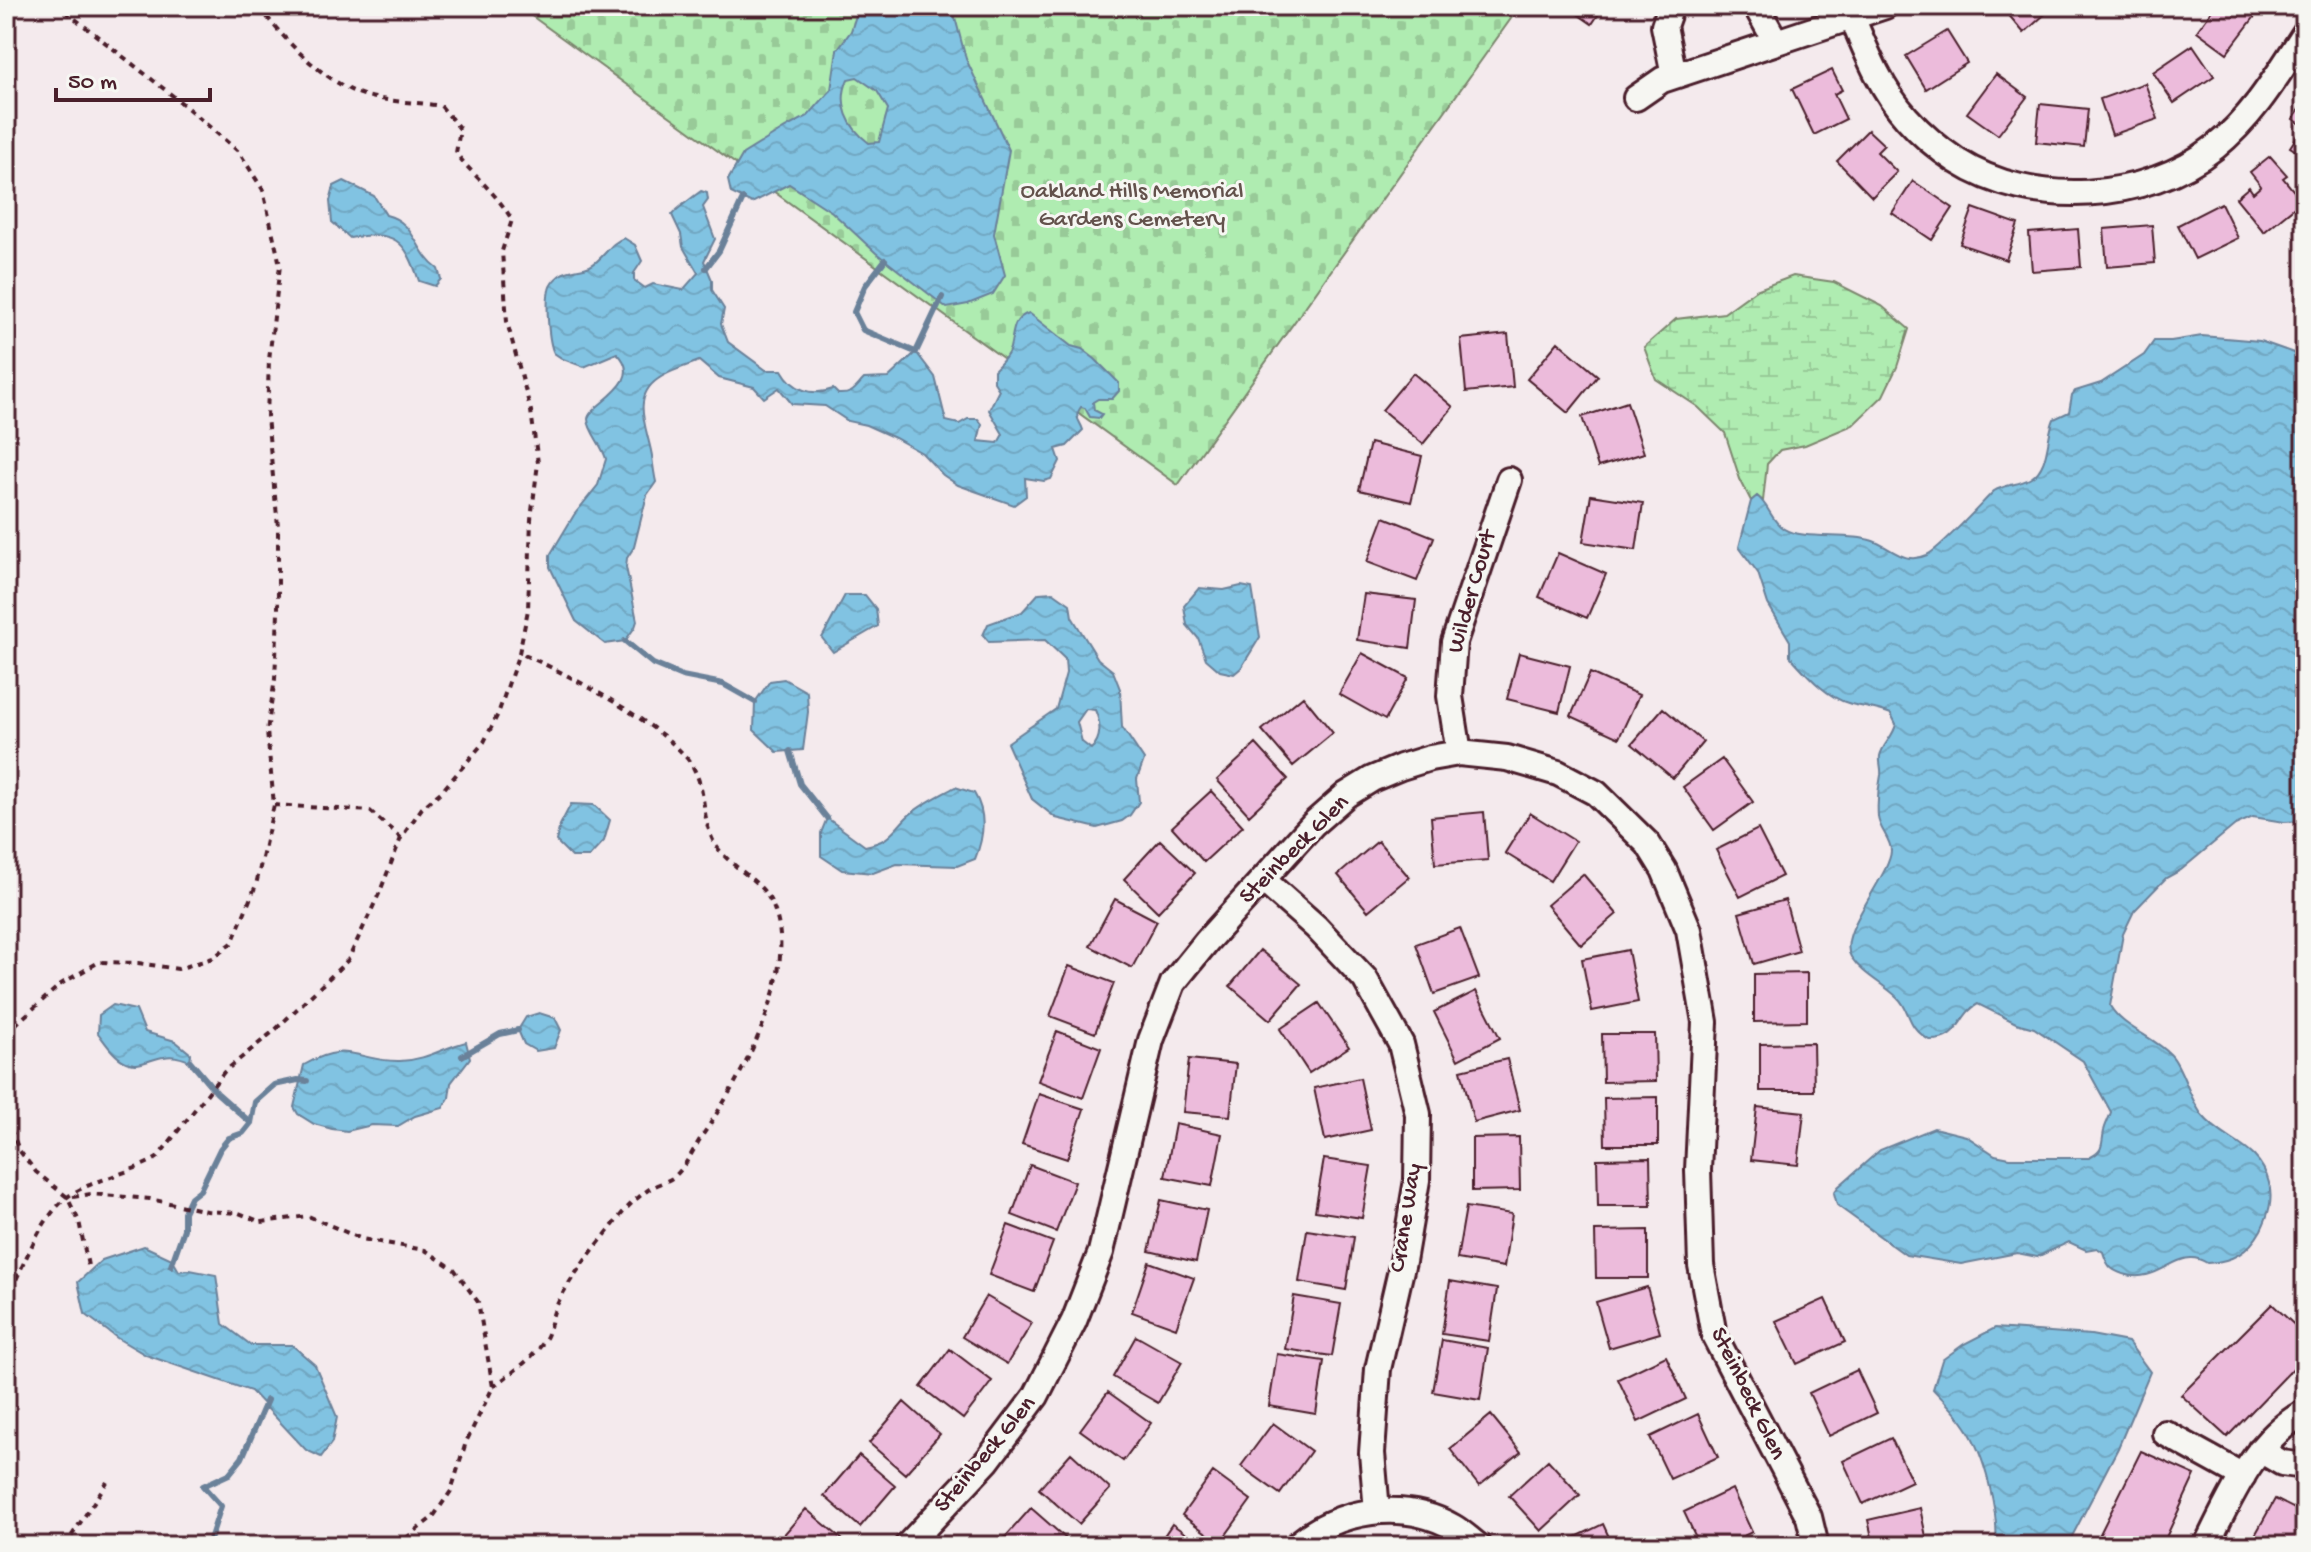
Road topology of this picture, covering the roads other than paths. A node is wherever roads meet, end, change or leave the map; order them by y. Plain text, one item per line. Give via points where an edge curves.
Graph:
1 (1671, 6) edge
2 (1756, 6) edge
3 (1885, 6) edge
4 (1852, 17) junction
5 (2305, 33) edge
6 (1776, 42) junction
7 (1674, 75) junction
8 (1636, 98) dead end
9 (1509, 480) dead end
10 (1459, 753) junction
11 (1263, 880) junction
12 (2305, 1412) edge
13 (2165, 1433) dead end
14 (2260, 1450) junction
15 (2305, 1466) edge
16 (2243, 1476) junction
17 (1377, 1511) junction
18 (907, 1546) edge
19 (1296, 1546) edge
20 (1478, 1546) edge
21 (1816, 1546) edge
22 (2206, 1546) edge

1 - 7 street via 1664,26
2 - 6 street
3 - 4 street
4 - 5 street via 1887,90 1932,142 1983,174 2064,192 2115,190 2154,180 2202,156 2256,106
4 - 6 street
6 - 7 street
7 - 8 street
9 - 10 street, Wilder Court via 1454,642 1450,696
10 - 11 street, Steinbeck Glen via 1401,767 1346,795
10 - 21 street, Steinbeck Glen via 1558,773 1596,793 1648,844 1664,870 1689,930 1705,1022 1698,1170 1701,1265 1714,1335 1809,1517
11 - 17 street, Crane Way via 1365,979 1401,1044 1418,1114 1417,1180 1378,1369 1372,1453
11 - 18 street, Steinbeck Glen via 1173,983 1151,1040 1101,1252 1036,1396 987,1461
12 - 14 street
13 - 16 street
14 - 15 street via 2282,1463
14 - 16 street
16 - 22 street
17 - 19 street via 1331,1522
17 - 20 street via 1430,1518

